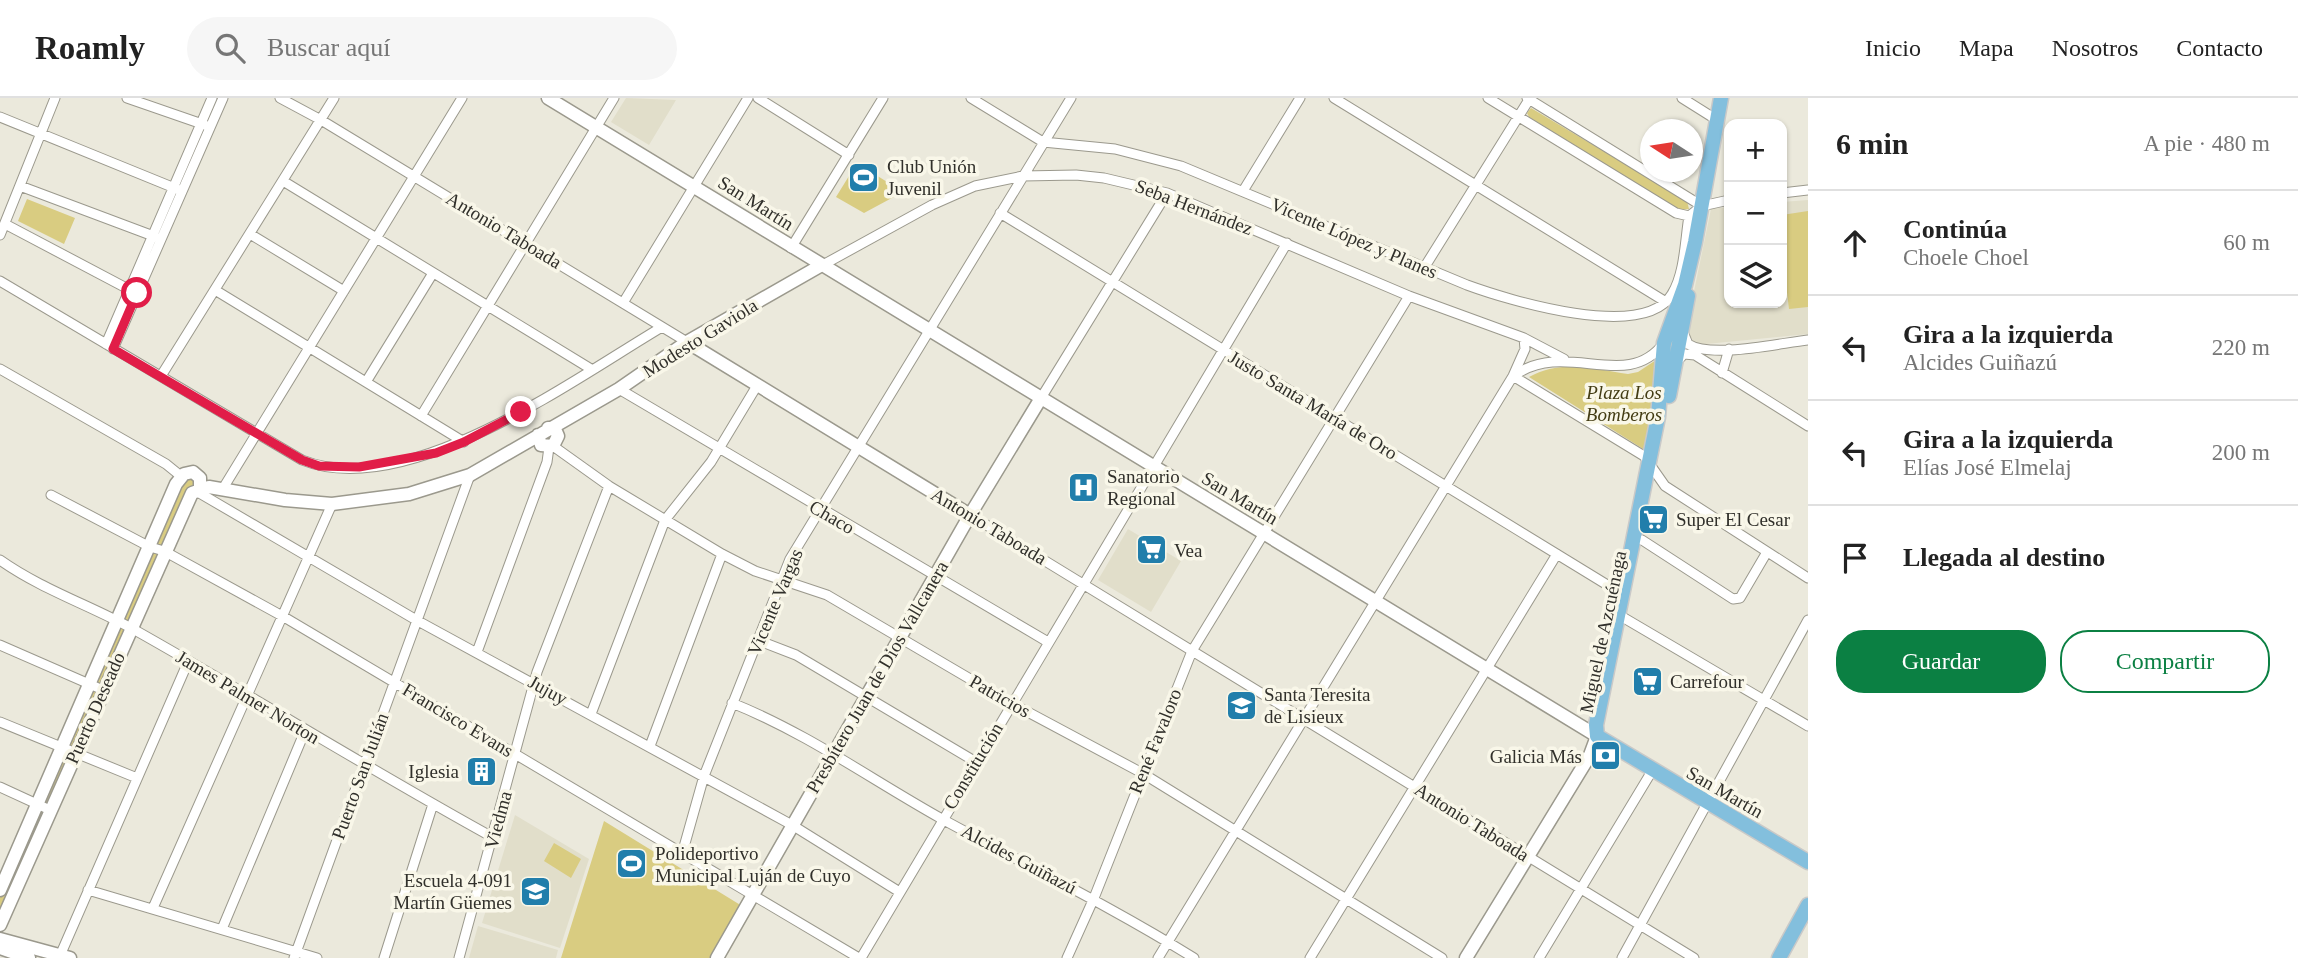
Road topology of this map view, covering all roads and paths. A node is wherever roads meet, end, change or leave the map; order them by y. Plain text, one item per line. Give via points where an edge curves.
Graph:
1 (55, 98) edge
2 (127, 98) edge
3 (212, 98) edge
4 (223, 98) edge
5 (280, 98) edge
6 (334, 98) edge
7 (462, 98) edge
8 (548, 98) edge
9 (614, 98) edge
10 (748, 98) edge
11 (758, 98) edge
12 (884, 98) edge
13 (1070, 98) edge
14 (1300, 98) edge
15 (1334, 98) edge
16 (1489, 98) edge
17 (1529, 98) edge
18 (1682, 98) edge
19 (1721, 98) edge
20 (975, 99) edge
21 (1519, 116) junction
22 (0, 117) edge
23 (321, 120) junction
24 (1717, 120) junction
25 (206, 126) junction
26 (596, 127) junction
27 (41, 132) junction
28 (1044, 142) junction
29 (849, 155) junction
30 (414, 176) junction
31 (1023, 176) junction
32 (283, 181) junction
33 (1476, 185) junction
34 (20, 186) junction
35 (693, 187) junction
36 (178, 189) junction
37 (1808, 190) edge
38 (1243, 191) junction
39 (1787, 192) edge
40 (1167, 193) junction
41 (1724, 201) edge
42 (1702, 206) junction
43 (1000, 214) junction
44 (1689, 216) junction
45 (5, 224) junction
46 (250, 234) junction
47 (0, 235) edge
48 (157, 237) junction
49 (376, 238) junction
50 (1695, 242) junction
51 (526, 243) junction
52 (1287, 243) junction
53 (791, 248) junction
54 (820, 266) junction
55 (1424, 268) junction
56 (433, 273) junction
57 (0, 281) edge
58 (1112, 282) junction
59 (215, 290) junction
60 (133, 291) junction
61 (344, 291) junction
62 (1409, 296) junction
63 (1666, 302) junction
64 (623, 303) junction
65 (488, 305) junction
66 (1683, 322) junction
67 (662, 327) junction
68 (928, 331) junction
69 (1524, 338) junction
70 (1808, 340) edge
71 (687, 342) junction
72 (1664, 343) junction
73 (110, 346) junction
74 (309, 347) junction
75 (1729, 349) junction
76 (1223, 350) junction
77 (1564, 359) junction
78 (1676, 363) junction
79 (0, 369) edge
80 (591, 369) junction
81 (1722, 373) junction
82 (161, 376) junction
83 (1513, 376) junction
84 (366, 382) junction
85 (758, 384) junction
86 (619, 389) junction
87 (1041, 398) junction
88 (421, 416) junction
89 (1334, 418) junction
90 (1808, 426) edge
91 (257, 433) junction
92 (548, 440) junction
93 (464, 442) junction
94 (859, 446) junction
95 (718, 449) junction
96 (1152, 468) junction
97 (471, 475) junction
98 (1653, 480) junction
99 (198, 484) junction
100 (609, 486) junction
101 (1446, 486) junction
102 (51, 495) dead end
103 (332, 503) junction
104 (819, 509) junction
105 (970, 514) junction
106 (665, 520) junction
107 (1263, 534) junction
108 (1642, 540) junction
109 (150, 547) junction
110 (164, 551) junction
111 (1767, 552) junction
112 (722, 554) junction
113 (1557, 554) junction
114 (309, 557) junction
115 (0, 560) edge
116 (935, 575) junction
117 (781, 578) junction
118 (1808, 578) edge
119 (1083, 583) junction
120 (1629, 584) junction
121 (1609, 586) junction
122 (1375, 601) junction
123 (1622, 612) junction
124 (284, 617) junction
125 (1808, 620) edge
126 (418, 621) junction
127 (117, 622) junction
128 (130, 628) junction
129 (900, 638) junction
130 (757, 640) junction
131 (1048, 642) junction
132 (0, 645) edge
133 (1192, 651) junction
134 (477, 652) junction
135 (188, 662) junction
136 (1486, 669) junction
137 (394, 683) junction
138 (534, 683) junction
139 (90, 684) junction
140 (103, 691) junction
141 (866, 696) junction
142 (247, 697) junction
143 (1763, 699) junction
144 (732, 703) junction
145 (1011, 703) junction
146 (591, 714) junction
147 (1304, 720) junction
148 (0, 722) edge
149 (1808, 726) edge
150 (305, 731) junction
151 (1597, 736) junction
152 (650, 746) junction
153 (62, 748) junction
154 (75, 753) junction
155 (833, 754) junction
156 (516, 755) junction
157 (976, 762) junction
158 (363, 766) junction
159 (1652, 771) junction
160 (1142, 773) junction
161 (704, 776) junction
162 (136, 778) junction
163 (1415, 786) junction
164 (0, 787) edge
165 (37, 804) junction
166 (433, 804) junction
167 (1707, 804) junction
168 (50, 810) junction
169 (942, 818) junction
170 (792, 825) junction
171 (1236, 830) junction
172 (494, 838) junction
173 (682, 854) junction
174 (1529, 858) junction
175 (5, 862) edge
176 (1808, 862) edge
177 (23, 871) junction
178 (0, 890) edge
179 (88, 890) junction
180 (1580, 890) junction
181 (898, 891) junction
182 (751, 897) junction
183 (1094, 898) junction
184 (1347, 899) junction
185 (1808, 905) edge
186 (153, 908) junction
187 (0, 925) edge
188 (1640, 926) junction
189 (222, 929) junction
190 (0, 939) edge
191 (1168, 942) junction
192 (0, 948) edge
193 (295, 955) edge
194 (63, 957) edge
195 (29, 958) edge
196 (317, 958) edge
197 (384, 958) edge
198 (459, 958) edge
199 (717, 958) edge
200 (860, 958) edge
201 (1067, 958) edge
202 (1158, 958) edge
203 (1194, 958) edge
204 (1310, 958) edge
205 (1442, 958) edge
206 (1466, 958) edge
207 (1539, 958) edge
208 (1622, 958) edge
209 (1695, 958) edge
210 (1779, 958) edge

1 - 27 street
2 - 25 street
3 - 25 street
4 - 25 street
5 - 23 street, Antonio Taboada
6 - 23 street
7 - 30 street
8 - 26 street, San Martín
9 - 26 street
10 - 35 street
11 - 29 street
12 - 29 street
13 - 28 street, Vicente Vargas
14 - 38 street
15 - 33 street
16 - 21 street
17 - 21 street
17 - 42 street
18 - 24 street
19 - 24 main road, Miguel de Azcuénaga
20 - 28 street
21 - 33 street
21 - 44 street via 1676,213
22 - 27 street
23 - 30 street, Antonio Taboada
23 - 32 street
24 - 42 main road, Miguel de Azcuénaga
25 - 36 street
26 - 35 street, San Martín
26 - 51 street
27 - 34 street
27 - 36 street
28 - 31 street, Vicente Vargas
28 - 38 street, Vicente López y Planes via 1136,152
29 - 53 street
30 - 49 street
30 - 51 street, Antonio Taboada
31 - 40 street, Seba Hernández via 1104,178
31 - 43 street, Vicente Vargas
31 - 54 street, Seba Hernández via 956,193
32 - 46 street
32 - 49 street
33 - 55 street
33 - 63 street
34 - 45 street
34 - 48 street
35 - 53 street, San Martín
35 - 64 street
36 - 48 street
37 - 39 street
38 - 55 street, Vicente López y Planes
40 - 52 street, Seba Hernández
40 - 58 street
41 - 42 street
42 - 44 street
42 - 50 main road, Miguel de Azcuénaga
43 - 58 street, Justo Santa María de Oro
43 - 68 street, Vicente Vargas
44 - 63 street via 1678,281
45 - 47 street
45 - 60 street
46 - 59 street
46 - 61 street
48 - 60 street
49 - 56 street
49 - 61 street
50 - 66 main road, Miguel de Azcuénaga
50 - 72 main road, Miguel de Azcuénaga
51 - 64 street, Antonio Taboada
51 - 65 street
52 - 62 street, Seba Hernández
52 - 76 street, Constitución
53 - 54 street, San Martín
54 - 68 street, San Martín
54 - 71 street, Modesto Gaviola
55 - 63 street, Vicente López y Planes via 1508,300 1561,313 1638,313
56 - 65 street
56 - 84 street
57 - 73 street
58 - 76 street, Justo Santa María de Oro
58 - 87 street
59 - 74 street
59 - 82 street
60 - 73 street
61 - 74 street
62 - 69 street, Seba Hernández
62 - 89 street, René Favaloro
64 - 67 street, Antonio Taboada
65 - 80 street
65 - 88 street
66 - 75 street via 1684,338 1693,347
66 - 78 main road, Miguel de Azcuénaga
67 - 71 street, Antonio Taboada
67 - 80 street
68 - 87 street, San Martín
68 - 94 street, Vicente Vargas
69 - 77 street, Seba Hernández
69 - 83 street via 1525,349
70 - 75 street
71 - 85 street, Antonio Taboada
71 - 86 street, Modesto Gaviola
72 - 77 street, Seba Hernández via 1648,359 1627,366
72 - 98 main road, Miguel de Azcuénaga
73 - 82 street
74 - 84 street
74 - 91 street
75 - 81 street
76 - 89 street, Justo Santa María de Oro
76 - 96 street, Constitución
77 - 83 street, Seba Hernández via 1536,363
78 - 81 street via 1690,354
78 - 98 main road, Miguel de Azcuénaga
79 - 99 street, Jujuy
80 - 93 street
81 - 90 street
82 - 91 street
83 - 98 street via 1644,456
83 - 101 street
84 - 88 street
85 - 94 street, Antonio Taboada
85 - 95 street
86 - 92 street, Modesto Gaviola via 580,411
86 - 95 street, Chaco
87 - 96 street, San Martín
87 - 105 street, Presbítero Juan de Dios Vallcanera
88 - 93 street
89 - 101 street, Justo Santa María de Oro
89 - 107 street, René Favaloro
91 - 93 street via 319,466 388,464
91 - 99 street
92 - 97 street via 527,444
92 - 100 street, Patricios
92 - 134 street via 548,462
94 - 104 street, Vicente Vargas
94 - 105 street, Antonio Taboada
95 - 104 street, Chaco
95 - 106 street
96 - 107 street, San Martín
96 - 119 street, Constitución
97 - 103 street via 409,494
97 - 126 street, Puerto San Julián
98 - 108 main road, Miguel de Azcuénaga
98 - 111 street
98 - 120 main road, Miguel de Azcuénaga
99 - 103 street via 285,500
99 - 109 street, Puerto Deseado
99 - 110 street, Puerto Deseado
99 - 114 street, Jujuy
100 - 106 street, Patricios
100 - 138 street, Viedma
101 - 113 street, Justo Santa María de Oro
101 - 122 street
102 - 109 street, Francisco Evans
103 - 114 street
104 - 116 street, Chaco
104 - 117 street, Vicente Vargas
105 - 116 street, Presbítero Juan de Dios Vallcanera
105 - 119 street, Antonio Taboada
106 - 112 street, Patricios
106 - 146 street
107 - 122 street, San Martín
107 - 133 street, René Favaloro
108 - 111 street via 1734,599 1740,598
108 - 120 main road, Miguel de Azcuénaga
109 - 110 street, Francisco Evans
109 - 127 street, Puerto Deseado
110 - 124 street, Francisco Evans
110 - 128 street, Puerto Deseado
111 - 118 street
112 - 117 street, Patricios
112 - 152 street
113 - 121 street, Justo Santa María de Oro
113 - 136 street
114 - 124 street
114 - 126 street, Jujuy
115 - 127 street, James Palmer Norton
116 - 129 street, Presbítero Juan de Dios Vallcanera
116 - 131 street, Chaco
117 - 129 street, Patricios via 827,595
117 - 130 street, Vicente Vargas
119 - 131 street, Constitución
119 - 133 street, Antonio Taboada
120 - 121 street
120 - 123 main road, Miguel de Azcuénaga
121 - 123 street, Justo Santa María de Oro
122 - 136 street, San Martín
122 - 147 street
123 - 143 street, Justo Santa María de Oro
123 - 151 main road, Miguel de Azcuénaga via 1603,730
124 - 137 street, Francisco Evans
124 - 142 street
125 - 143 street
126 - 134 street, Jujuy
126 - 137 street, Puerto San Julián
127 - 128 street, James Palmer Norton
127 - 139 street, Puerto Deseado
128 - 135 street, James Palmer Norton
128 - 140 street, Puerto Deseado
129 - 141 street, Presbítero Juan de Dios Vallcanera
129 - 145 street, Patricios
130 - 141 street via 796,656
130 - 144 street, Vicente Vargas
131 - 145 street, Constitución
132 - 139 street
133 - 147 street, Antonio Taboada
133 - 160 street, René Favaloro
134 - 138 street, Jujuy
135 - 142 street, James Palmer Norton
135 - 162 street
136 - 151 street, San Martín
136 - 163 street
137 - 156 street, Francisco Evans
137 - 158 street, Puerto San Julián
138 - 146 street, Jujuy
138 - 156 street, Viedma
139 - 140 street
139 - 153 street, Puerto Deseado
140 - 154 street, Puerto Deseado
141 - 155 street, Presbítero Juan de Dios Vallcanera
141 - 157 street
142 - 150 street, James Palmer Norton
142 - 186 street
143 - 149 street, Justo Santa María de Oro
143 - 167 street
144 - 155 street, Alcides Guiñazú
144 - 161 street, Vicente Vargas
145 - 157 street, Constitución
145 - 160 street, Patricios
146 - 152 street, Jujuy
147 - 163 street, Antonio Taboada
147 - 171 street
148 - 153 street
150 - 158 street, James Palmer Norton
150 - 189 street
151 - 159 main road, San Martín
151 - 174 street
152 - 161 street, Jujuy
153 - 154 street
153 - 165 street, Puerto Deseado
154 - 162 street
154 - 168 street, Puerto Deseado
155 - 169 street, Alcides Guiñazú
155 - 170 street, Presbítero Juan de Dios Vallcanera
156 - 172 street, Viedma
156 - 173 street, Francisco Evans
157 - 169 street, Constitución
158 - 166 street, James Palmer Norton
158 - 193 street, Puerto San Julián
159 - 167 main road, San Martín
159 - 180 street
160 - 171 street, Patricios
160 - 183 street, René Favaloro
161 - 170 street, Jujuy
161 - 173 street, Vicente Vargas
162 - 179 street
163 - 174 street, Antonio Taboada
163 - 184 street
164 - 165 street
165 - 168 street
165 - 175 street, Puerto Deseado
166 - 172 street, James Palmer Norton
166 - 197 street
167 - 176 main road, San Martín
167 - 188 street
168 - 177 street, Puerto Deseado
169 - 181 street, Constitución
169 - 183 street, Alcides Guiñazú
170 - 181 street, Jujuy
170 - 182 street, Presbítero Juan de Dios Vallcanera
171 - 184 street, Patricios
171 - 191 street
172 - 198 street, Viedma
173 - 182 street, Francisco Evans
174 - 180 street, Antonio Taboada
174 - 206 street
175 - 177 street
175 - 178 street, Puerto Deseado
177 - 187 street, Puerto Deseado
179 - 186 street
179 - 194 street
180 - 188 street, Antonio Taboada
180 - 207 street
181 - 200 street, Constitución
182 - 199 street, Presbítero Juan de Dios Vallcanera
182 - 200 street, Francisco Evans
183 - 191 street, Alcides Guiñazú
183 - 201 street, René Favaloro
184 - 204 street
184 - 205 street, Patricios
185 - 210 main road
186 - 189 street
188 - 208 street
188 - 209 street, Antonio Taboada
189 - 193 street
190 - 194 street
191 - 202 street
191 - 203 street, Alcides Guiñazú
192 - 195 street
193 - 196 street

